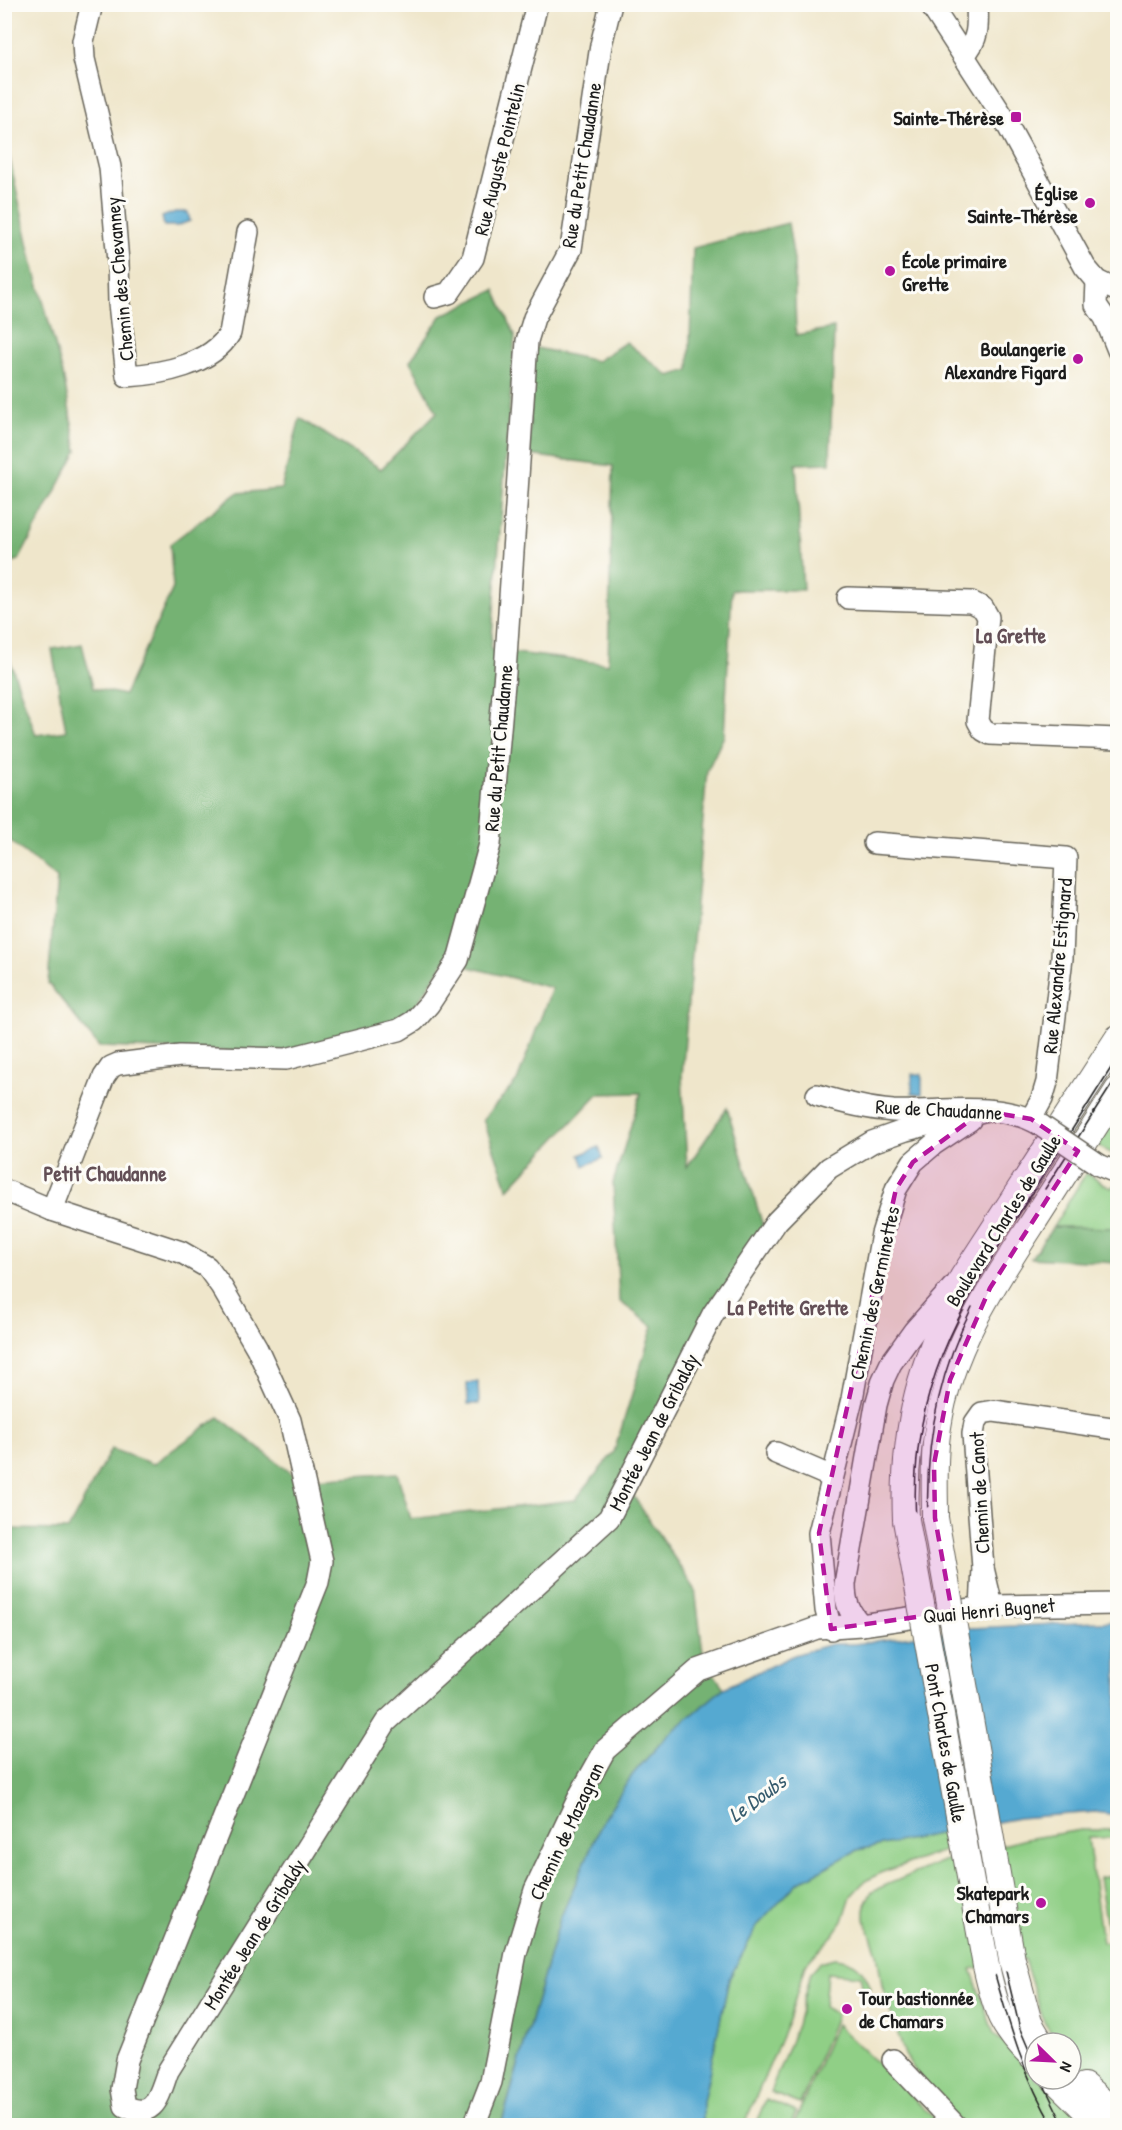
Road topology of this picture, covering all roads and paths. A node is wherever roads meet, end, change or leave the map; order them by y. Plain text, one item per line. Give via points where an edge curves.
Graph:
1 (92, 4) edge
2 (537, 4) edge
3 (611, 4) edge
4 (930, 4) edge
5 (977, 4) edge
6 (964, 55) junction
7 (248, 232) dead end
8 (1097, 281) junction
9 (1118, 291) edge
10 (435, 297) dead end
11 (1118, 350) edge
12 (848, 598) dead end
13 (1118, 740) edge
14 (874, 843) dead end
15 (1118, 1038) edge
16 (1118, 1090) edge
17 (816, 1095) dead end
18 (983, 1111) junction
19 (1037, 1123) junction
20 (1108, 1169) edge
21 (4, 1190) edge
22 (52, 1210) junction
23 (963, 1277) junction
24 (1118, 1429) edge
25 (776, 1453) dead end
26 (832, 1477) junction
27 (935, 1518) joint
28 (906, 1520) joint
29 (1118, 1604) edge
30 (987, 1607) junction
31 (861, 1625) junction
32 (831, 1629) junction
33 (1034, 2031) edge
34 (1023, 2047) edge
35 (893, 2060) dead end
36 (1083, 2085) edge
37 (1066, 2091) edge
38 (1118, 2115) edge
39 (474, 2126) edge
40 (956, 2126) edge
41 (1102, 2126) edge

1 - 7 street, Chemin des Chevanney via 83,41 84,59 110,167 118,303 127,376 184,367 223,344 230,333
2 - 10 street, Rue Auguste Pointelin via 473,258 449,293
3 - 22 street, Rue du Petit Chaudanne via 601,45 571,249 534,318 527,341 490,844 458,960 429,1004 414,1021 399,1030 286,1059 180,1056 118,1064 106,1061 104,1077
4 - 6 street
5 - 6 street via 978,32
6 - 8 street via 1085,267
8 - 9 street
8 - 11 street via 1096,305
12 - 13 street via 971,602 983,608 988,617 978,722 982,730 990,734
14 - 19 street, Rue Alexandre Estignard via 1066,858 1062,958 1047,1082
15 - 23 main road, Boulevard Charles de Gaulle
16 - 27 main road, Boulevard Charles de Gaulle via 990,1288 963,1343 938,1425
17 - 18 street, Rue de Chaudanne via 892,1111
18 - 19 street, Rue de Chaudanne via 1003,1112
18 - 22 street, Montée Jean de Gribaldy via 872,1142 829,1168 777,1221 713,1314 609,1518 386,1722 168,2071 155,2103 146,2111 125,2106 122,2089 127,2060 318,1582 322,1561 290,1420 257,1348 207,1267 181,1252
18 - 26 street, Chemin des Germinettes via 920,1156 896,1189 882,1234 852,1399
19 - 20 street, Rue de Chaudanne, bridge
21 - 22 street
23 - 28 main road, Boulevard Charles de Gaulle via 926,1359 913,1409 904,1483
23 - 31 street via 891,1363 876,1405 845,1584 849,1612
24 - 30 street, Chemin de Canot via 994,1411 982,1413 973,1434
25 - 26 street
26 - 32 street, Chemin des Germinettes via 819,1533
27 - 33 main road, Pont Charles de Gaulle, bridge via 1012,1960
28 - 34 main road, Pont Charles de Gaulle, bridge via 995,2008 1002,2023
29 - 30 street, Quai Henri Bugnet
30 - 31 street, Quai Henri Bugnet
31 - 32 street, Chemin de Mazagran
32 - 39 street, Chemin de Mazagran via 817,1629 698,1670 605,1750 535,1890 516,1953 491,2082
35 - 40 street
36 - 38 main road
37 - 41 main road

